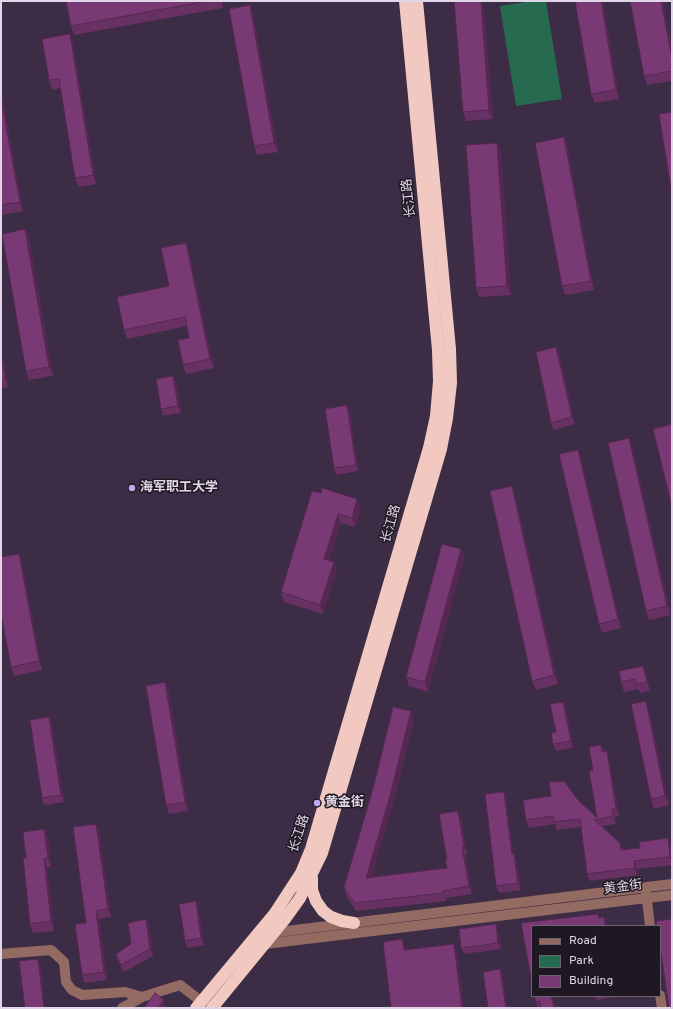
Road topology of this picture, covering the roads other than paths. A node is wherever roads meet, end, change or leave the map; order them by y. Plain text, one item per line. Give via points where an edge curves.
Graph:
1 (405, 1) edge
2 (417, 1) edge
3 (312, 878) junction
4 (672, 884) edge
5 (645, 887) junction
6 (672, 895) edge
7 (647, 898) junction
8 (354, 922) junction
9 (650, 925) edge
10 (275, 932) junction
11 (261, 939) junction
12 (1, 954) edge
13 (142, 997) junction
14 (660, 997) edge
15 (205, 1006) edge
16 (122, 1008) edge
17 (662, 1008) edge

1 - 11 highway, 长江路 via 438,350 436,416 428,454 311,849 301,873
2 - 3 highway, 长江路 via 450,349 451,383 447,418 437,462
3 - 8 highway via 312,890 323,911 342,921
3 - 10 highway, 长江路
4 - 5 street, 黄金街
5 - 7 street
5 - 8 street, 黄金街
6 - 7 street, 黄金街
7 - 9 street
7 - 11 street, 黄金街
8 - 10 street, 黄金街
10 - 11 highway, 长江路
11 - 15 highway, 长江路
12 - 13 street via 51,950 64,962 66,982 72,990 82,995 125,992
13 - 15 street via 180,985
13 - 16 street
14 - 17 street

